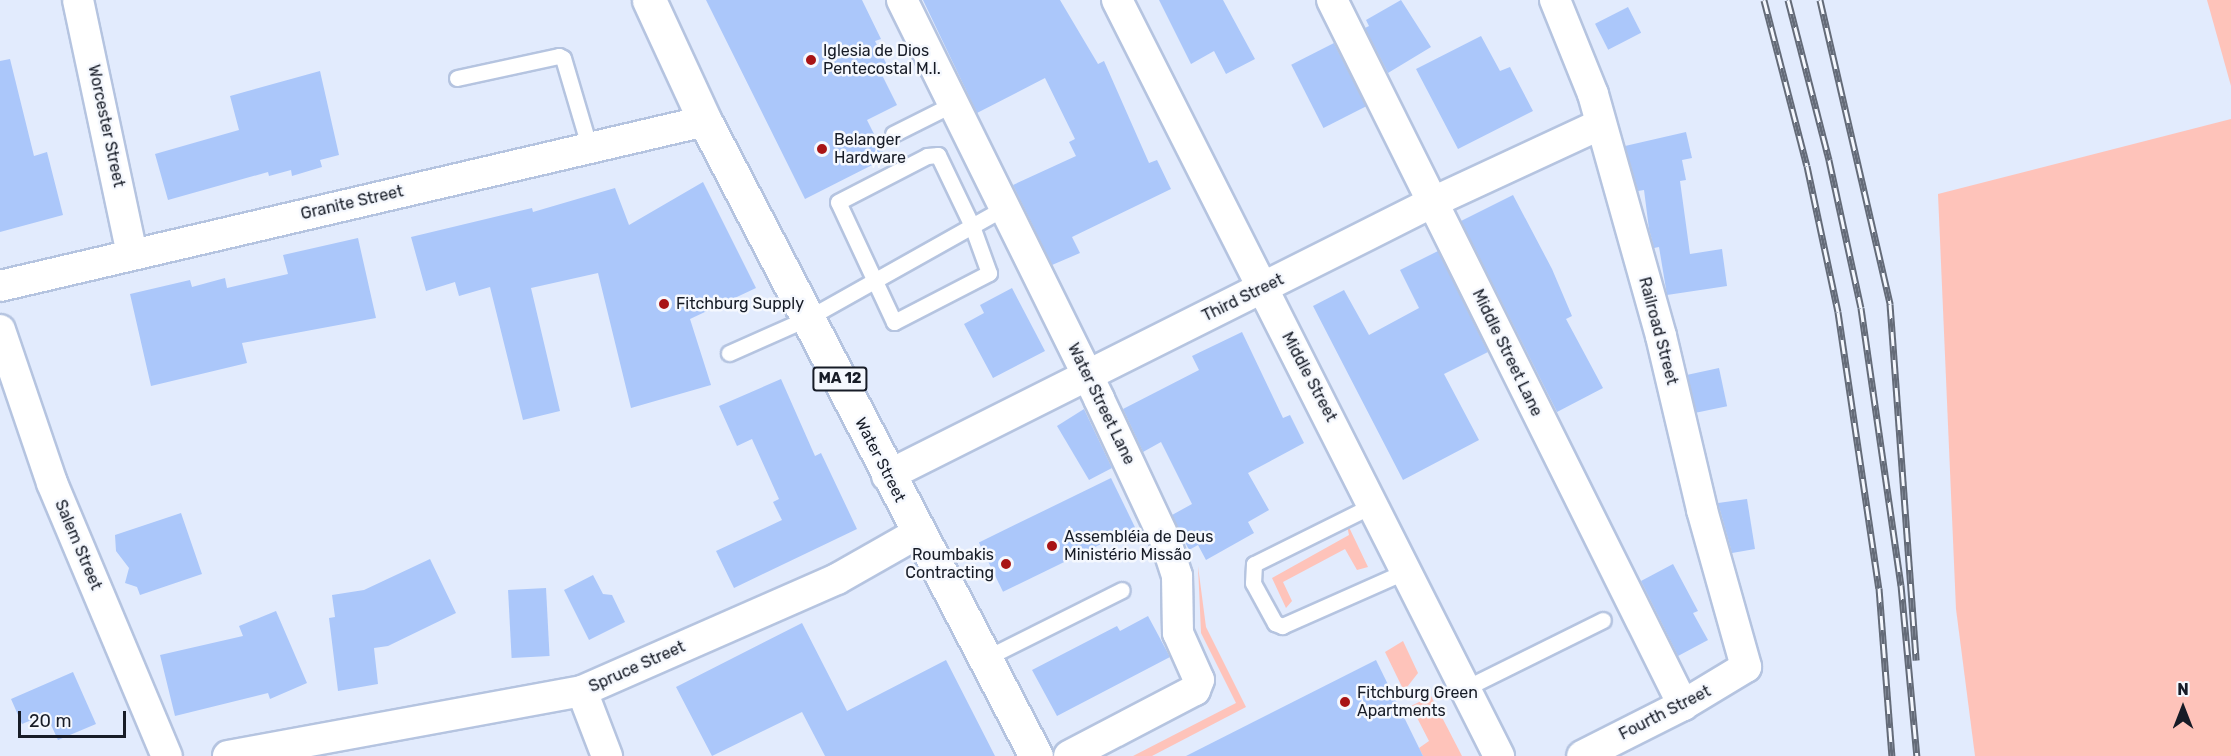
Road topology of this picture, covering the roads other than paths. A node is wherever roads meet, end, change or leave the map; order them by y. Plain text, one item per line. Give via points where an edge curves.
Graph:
1 (78, 0) edge
2 (649, 0) edge
3 (902, 0) edge
4 (1117, 0) edge
5 (1332, 0) edge
6 (1555, 0) edge
7 (457, 78) dead end
8 (954, 104) junction
9 (705, 121) junction
10 (1601, 124) junction
11 (893, 134) dead end
12 (590, 149) junction
13 (1433, 202) junction
14 (1006, 207) junction
15 (972, 226) junction
16 (132, 253) junction
17 (874, 282) junction
18 (0, 286) edge
19 (1262, 290) junction
20 (808, 318) junction
21 (0, 330) edge
22 (729, 353) dead end
23 (1086, 374) junction
24 (887, 476) junction
25 (1373, 506) junction
26 (918, 533) junction
27 (1404, 572) junction
28 (1122, 590) dead end
29 (1603, 620) dead end
30 (984, 659) junction
31 (1746, 667) joint
32 (1464, 689) junction
33 (582, 692) junction
34 (1683, 705) junction
35 (168, 756) edge
36 (228, 756) edge
37 (607, 756) edge
38 (1036, 756) edge
39 (1069, 756) edge
40 (1499, 756) edge
41 (1582, 756) edge

1 - 16 street, Worcester Street
2 - 9 highway, Water Street / MA 12
3 - 8 street, Water Street Lane
4 - 19 street, Middle Street
5 - 13 street, Middle Street Lane
6 - 10 street, Railroad Street via 1578,52
7 - 12 lane via 563,58
8 - 11 lane
8 - 14 street, Water Street Lane
9 - 12 street, Granite Street
9 - 20 highway, Water Street / MA 12
10 - 13 street, Third Street
10 - 31 street, Railroad Street via 1661,336 1702,510
12 - 16 street, Granite Street
13 - 19 street, Third Street
13 - 34 street, Middle Street Lane
14 - 15 lane
14 - 23 street, Water Street Lane
15 - 17 lane
15 - 17 lane via 989,267 986,277 897,322
15 - 17 lane via 938,155 927,156 840,199 838,207
16 - 18 street, Granite Street
17 - 20 lane
19 - 23 street, Third Street
19 - 25 street, Middle Street
20 - 22 lane
20 - 24 highway, Water Street / MA 12
21 - 35 street, Salem Street via 52,483
23 - 24 street, Third Street
23 - 39 street, Water Street Lane via 1166,542 1176,576 1178,633 1198,684 1190,694
24 - 26 highway, Water Street / MA 12
25 - 27 street, Middle Street
25 - 27 lane via 1254,564 1253,583 1275,623 1282,626
26 - 30 highway, Water Street / MA 12
26 - 33 street, Spruce Street via 837,579
27 - 32 street, Middle Street
28 - 30 lane
29 - 32 lane
30 - 38 highway, Water Street / MA 12
31 - 34 street, Fourth Street
32 - 40 street, Middle Street
33 - 36 street, Spruce Street
33 - 37 street
34 - 41 street, Fourth Street

